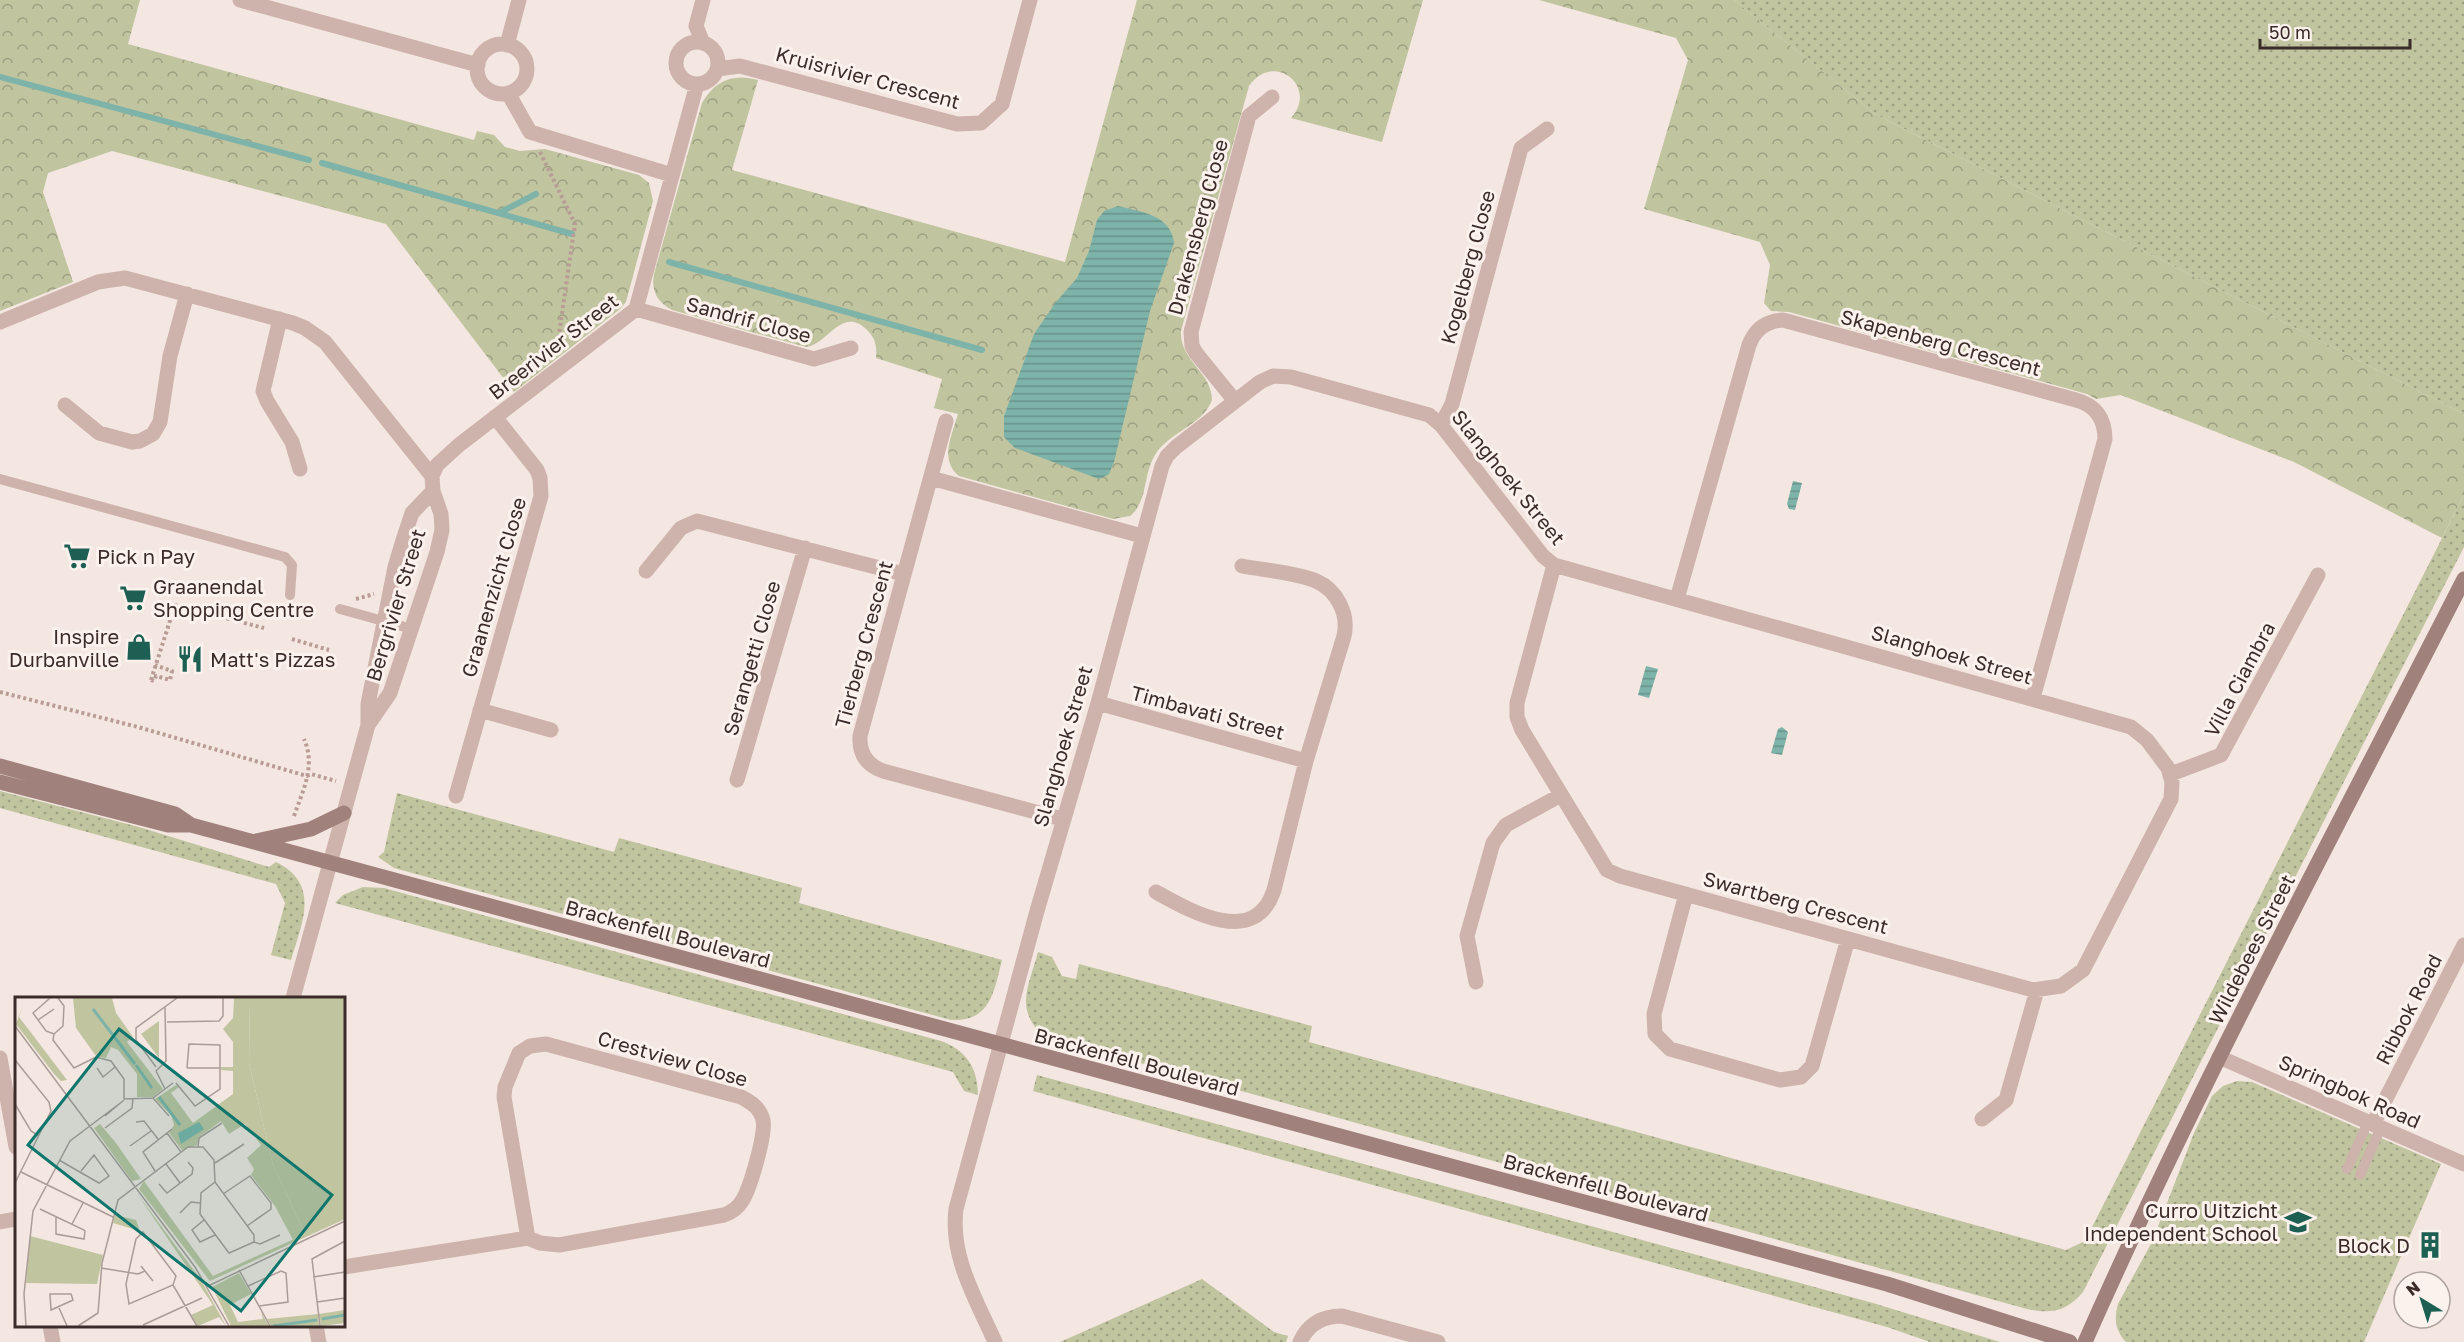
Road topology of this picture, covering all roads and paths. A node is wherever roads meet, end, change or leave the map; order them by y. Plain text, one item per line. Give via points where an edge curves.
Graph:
1 (240, 0) edge
2 (519, 0) edge
3 (703, 0) edge
4 (1030, 0) edge
5 (703, 43) junction
6 (507, 45) junction
7 (478, 65) junction
8 (717, 69) junction
9 (697, 84) junction
10 (508, 93) junction
11 (1272, 97) dead end
12 (1547, 129) dead end
13 (530, 132) junction
14 (672, 175) junction
15 (187, 294) junction
16 (636, 309) junction
17 (279, 319) junction
18 (0, 322) edge
19 (851, 348) dead end
20 (553, 373) junction
21 (1235, 401) junction
22 (65, 405) dead end
23 (495, 417) junction
24 (946, 421) dead end
25 (1441, 425) junction
26 (300, 468) dead end
27 (931, 478) junction
28 (0, 479) edge
29 (432, 484) junction
30 (1142, 536) junction
31 (806, 548) junction
32 (1554, 565) junction
33 (1242, 566) dead end
34 (645, 571) dead end
35 (903, 574) junction
36 (2318, 576) dead end
37 (2464, 579) edge
38 (290, 595) dead end
39 (1677, 599) junction
40 (340, 609) dead end
41 (386, 622) junction
42 (264, 628) dead end
43 (412, 629) junction
44 (292, 639) dead end
45 (329, 650) dead end
46 (155, 665) junction
47 (0, 692) edge
48 (2033, 698) junction
49 (1098, 703) junction
50 (480, 710) junction
51 (368, 725) junction
52 (550, 730) dead end
53 (304, 739) dead end
54 (1306, 760) junction
55 (0, 766) edge
56 (2171, 774) junction
57 (307, 776) junction
58 (737, 780) dead end
59 (0, 782) edge
60 (351, 785) junction
61 (1561, 795) junction
62 (456, 796) dead end
63 (344, 813) junction
64 (1062, 819) junction
65 (191, 825) junction
66 (289, 834) junction
67 (253, 841) junction
68 (331, 862) junction
69 (1156, 892) dead end
70 (1686, 894) junction
71 (1848, 939) junction
72 (2464, 945) edge
73 (1476, 982) dead end
74 (2037, 990) junction
75 (294, 997) edge
76 (1002, 1046) junction
77 (2219, 1057) junction
78 (0, 1058) edge
79 (1982, 1119) dead end
80 (2374, 1124) junction
81 (15, 1142) edge
82 (2464, 1164) edge
83 (2348, 1169) dead end
84 (2360, 1175) dead end
85 (15, 1219) edge
86 (0, 1222) edge
87 (528, 1238) junction
88 (345, 1267) edge
89 (50, 1327) edge
90 (316, 1327) edge
91 (53, 1342) edge
92 (319, 1342) edge
93 (995, 1342) edge
94 (1300, 1342) edge
95 (1438, 1342) edge
96 (2070, 1342) edge
97 (2085, 1342) edge

1 - 7 street
2 - 6 street
3 - 5 street via 696,26
4 - 8 street, Kruisrivier Crescent via 1002,104 981,123 972,125 750,68
5 - 8 street via 714,50
5 - 9 street via 689,44 676,60 684,80
6 - 7 street via 492,46
6 - 10 street via 522,54 527,70 521,85
7 - 10 street via 485,87 492,92
8 - 9 street via 710,80
9 - 14 street, Breerivier Street
10 - 13 street
11 - 21 street, Drakensberg Close via 1249,116 1191,332 1196,353
12 - 25 street, Kogelberg Close via 1521,148 1452,404
13 - 14 street
13 - 20 path via 575,224
14 - 16 street, Breerivier Street
15 - 17 street
15 - 18 street via 116,278
15 - 22 street via 170,356 160,422 153,434 132,442 99,433
16 - 19 street, Sandrif Close via 814,359
16 - 20 street, Breerivier Street
17 - 26 street via 263,391 292,442
17 - 29 street via 305,328 325,342
20 - 23 street, Breerivier Street
21 - 25 street, Slanghoek Street via 1266,378 1282,375 1423,412
21 - 30 street, Slanghoek Street via 1167,456
23 - 29 street, Breerivier Street via 442,460
23 - 50 street, Graanenzicht Close via 537,470 541,496
24 - 27 street, Tierberg Crescent
25 - 32 street, Slanghoek Street
27 - 30 street
27 - 35 street, Tierberg Crescent
28 - 38 lane via 285,557 292,566
29 - 41 street, Bergrivier Street via 409,520 395,567
29 - 43 street, Bergrivier Street via 442,530
30 - 49 street, Slanghoek Street
31 - 34 street via 697,521 681,528
31 - 35 street
31 - 58 street, Serangetti Close
32 - 39 street, Slanghoek Street
32 - 61 street, Swartberg Crescent via 1516,710 1519,723
33 - 54 street, Timbavati Street via 1314,580 1326,588 1344,612 1344,636
35 - 64 street, Tierberg Crescent via 860,736 864,758 883,771
36 - 56 street, Villa Ciambra via 2221,755
37 - 77 street, Wildebees Street
39 - 48 street, Slanghoek Street
39 - 48 street, Skapenberg Crescent via 1749,345 1756,332 1768,323 1783,320 2085,402 2098,414 2104,438
40 - 41 lane
41 - 43 lane
41 - 51 street, Bergrivier Street via 368,704
42 - 46 path via 175,605
43 - 51 street, Bergrivier Street via 390,693
44 - 45 path
46 - 46 path via 172,671 170,680 156,676 151,680
47 - 57 path
48 - 56 street, Slanghoek Street via 2136,729
49 - 54 street, Timbavati Street
49 - 64 street, Slanghoek Street
50 - 52 street
50 - 62 street, Graanenzicht Close
51 - 60 street, Bergrivier Street
53 - 57 path via 310,753
54 - 69 street, Timbavati Street via 1270,900 1256,917 1230,922 1185,908
55 - 65 street, Brackenfell Boulevard via 175,814
56 - 74 street, Swartberg Crescent via 2167,807 2083,970 2061,986
57 - 60 path
57 - 66 path
59 - 65 street, Brackenfell Boulevard via 168,825
60 - 63 street, Bergrivier Street
61 - 70 street, Swartberg Crescent via 1607,870
61 - 73 street via 1506,825 1492,843 1467,936
63 - 66 street via 311,829
63 - 68 street, Bergrivier Street
64 - 76 street, Slanghoek Street
65 - 67 street, Brackenfell Boulevard
66 - 67 street
67 - 68 street, Brackenfell Boulevard
68 - 75 street, Bergrivier Street
68 - 76 street, Brackenfell Boulevard
70 - 71 street, Swartberg Crescent
70 - 71 street via 1652,1020 1655,1034 1670,1049 1758,1074 1794,1080 1812,1066
71 - 74 street, Swartberg Crescent
72 - 80 street, Ribbok Road
74 - 79 street via 2006,1100
76 - 93 street, Slanghoek Street via 954,1224 958,1256
76 - 96 street, Brackenfell Boulevard via 1876,1281
77 - 80 street, Springbok Road
77 - 97 street, Wildebees Street
78 - 81 street
80 - 82 street, Springbok Road
80 - 83 lane
80 - 84 lane
85 - 86 street
87 - 87 street, Crestview Close via 559,1245 731,1212 747,1190 764,1131 760,1113 741,1097 546,1044 530,1046 516,1058 504,1097
87 - 88 street, Crestview Close
89 - 91 street
90 - 92 street
94 - 95 street via 1313,1324 1332,1316

